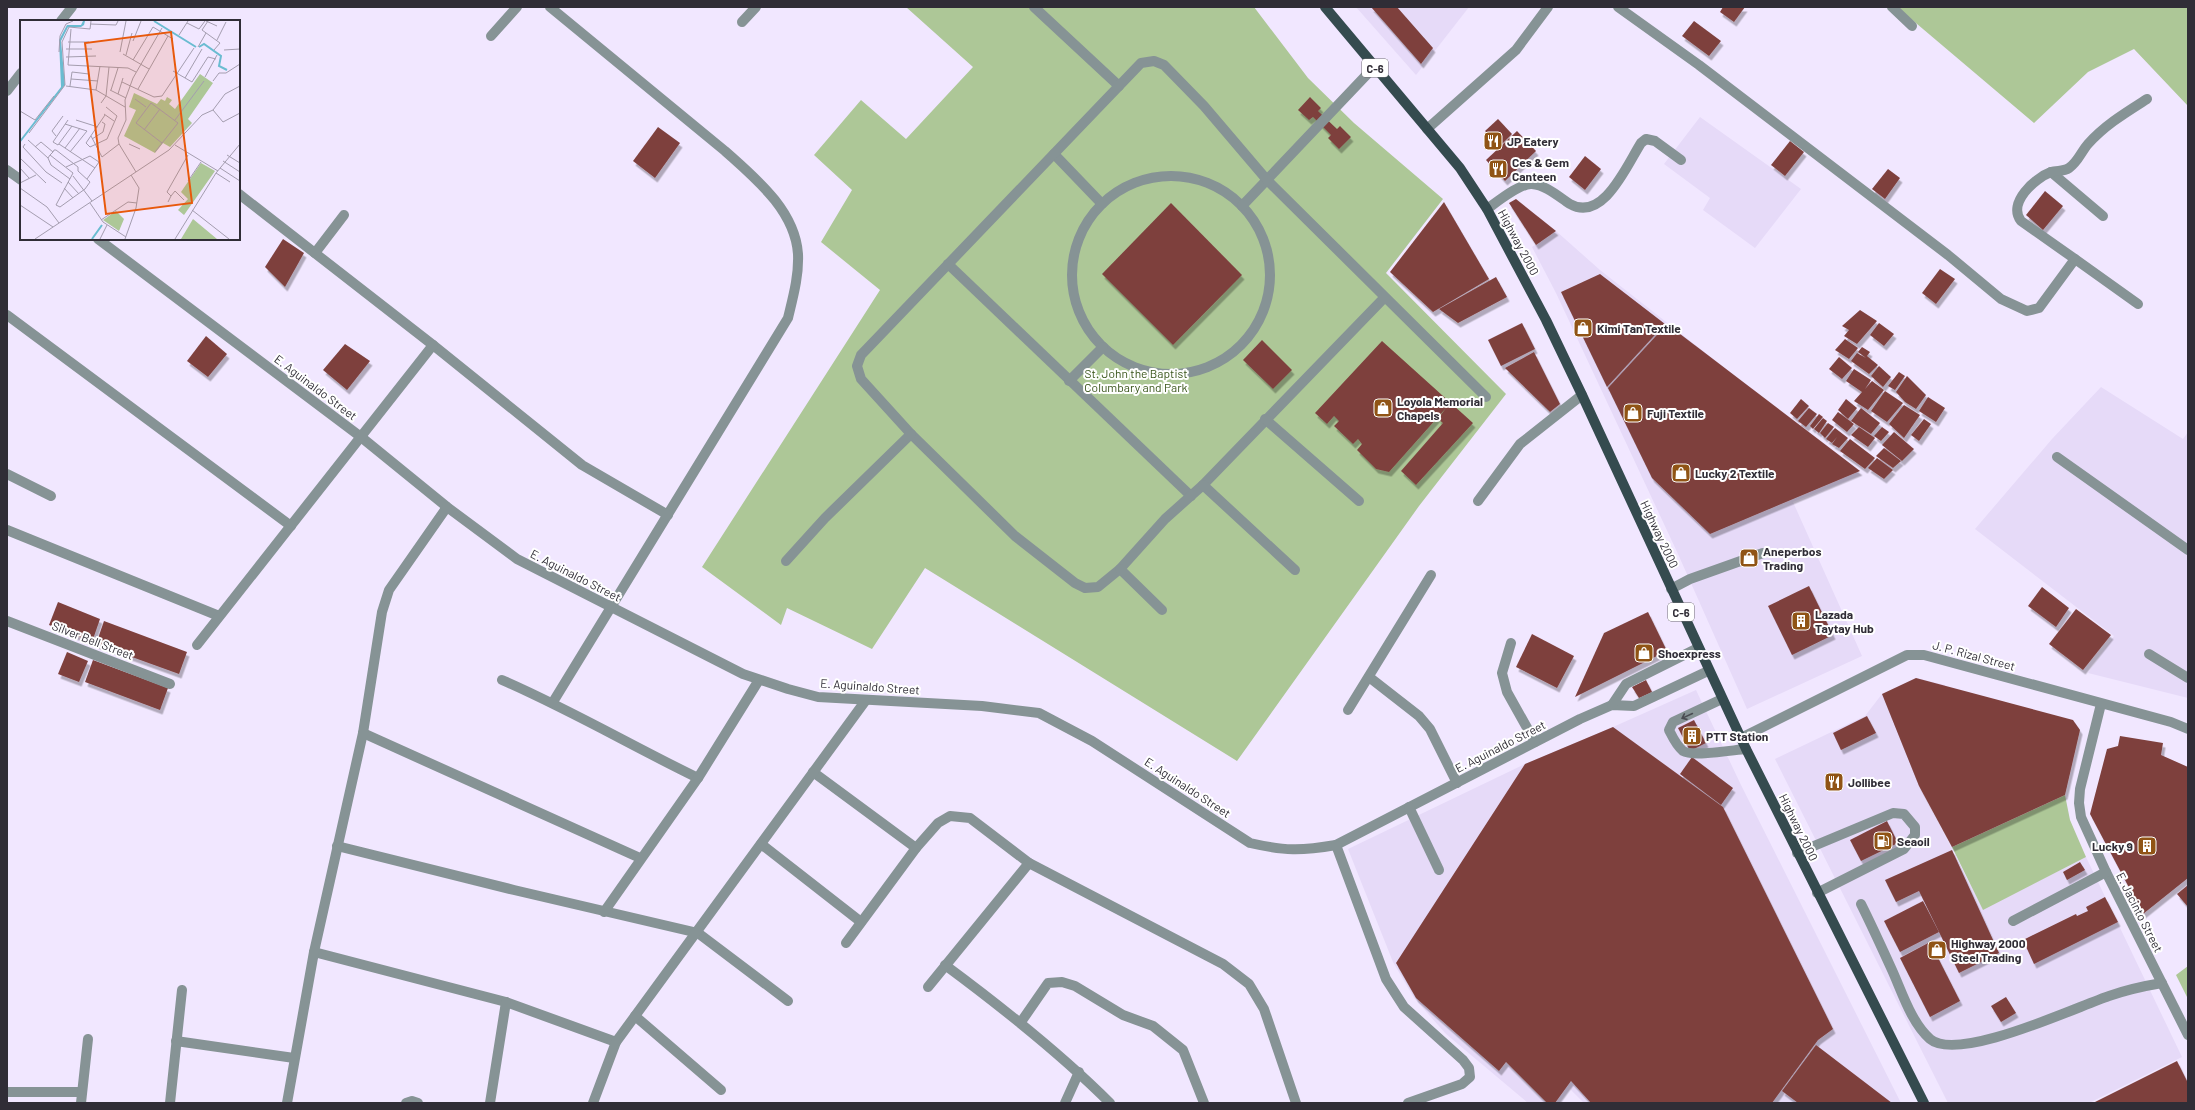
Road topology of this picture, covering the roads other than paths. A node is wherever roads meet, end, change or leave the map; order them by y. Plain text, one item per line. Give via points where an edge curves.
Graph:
1 (72, 7) edge
2 (517, 7) edge
3 (550, 7) edge
4 (756, 7) edge
5 (1034, 7) edge
6 (1325, 7) edge
7 (1548, 7) edge
8 (1618, 7) edge
9 (1892, 7) edge
10 (62, 20) edge
11 (742, 22) dead end
12 (1912, 26) dead end
13 (491, 36) dead end
14 (1374, 67) junction
15 (20, 74) edge
16 (1119, 86) junction
17 (7, 91) edge
18 (2146, 99) dead end
19 (1427, 129) junction
20 (1054, 154) junction
21 (1681, 160) dead end
22 (7, 170) edge
23 (2051, 172) junction
24 (20, 179) edge
25 (1267, 180) junction
26 (240, 195) edge
27 (1102, 204) junction
28 (1242, 206) junction
29 (1487, 209) junction
30 (344, 215) dead end
31 (2103, 216) dead end
32 (99, 240) edge
33 (315, 252) junction
34 (2075, 259) junction
35 (948, 264) junction
36 (1385, 297) junction
37 (2138, 304) dead end
38 (7, 315) edge
39 (433, 345) junction
40 (1103, 347) junction
41 (1069, 381) junction
42 (1582, 395) junction
43 (1486, 397) dead end
44 (1265, 419) junction
45 (911, 434) junction
46 (361, 438) junction
47 (2057, 457) dead end
48 (7, 474) edge
49 (1203, 485) junction
50 (51, 496) dead end
51 (1191, 496) junction
52 (1359, 501) dead end
53 (1478, 501) dead end
54 (447, 507) junction
55 (668, 515) junction
56 (291, 526) junction
57 (7, 530) edge
58 (2188, 550) edge
59 (1763, 553) dead end
60 (786, 561) dead end
61 (1120, 569) junction
62 (1295, 570) dead end
63 (1431, 575) dead end
64 (1671, 589) junction
65 (610, 607) junction
66 (1162, 610) dead end
67 (219, 616) junction
68 (7, 621) edge
69 (1511, 643) dead end
70 (197, 645) dead end
71 (1698, 648) junction
72 (2149, 654) dead end
73 (1708, 670) junction
74 (1369, 677) junction
75 (2188, 678) edge
76 (502, 680) dead end
77 (759, 680) junction
78 (170, 684) dead end
79 (1722, 699) junction
80 (866, 700) junction
81 (553, 702) junction
82 (2101, 704) junction
83 (1612, 705) junction
84 (1348, 710) dead end
85 (2188, 729) edge
86 (363, 733) junction
87 (1741, 738) junction
88 (1535, 742) junction
89 (1746, 749) junction
90 (812, 772) junction
91 (698, 778) junction
92 (1457, 783) junction
93 (1409, 807) junction
94 (761, 844) junction
95 (1336, 845) junction
96 (337, 846) junction
97 (916, 848) junction
98 (1797, 853) junction
99 (640, 858) junction
100 (1029, 863) junction
101 (1439, 870) dead end
102 (2106, 872) junction
103 (1817, 893) junction
104 (1861, 904) dead end
105 (604, 912) junction
106 (2013, 921) dead end
107 (861, 922) junction
108 (698, 933) junction
109 (846, 943) dead end
110 (314, 952) junction
111 (945, 965) junction
112 (2162, 983) junction
113 (928, 987) dead end
114 (182, 990) dead end
115 (788, 1001) dead end
116 (506, 1002) junction
117 (635, 1016) junction
118 (1021, 1022) junction
119 (2188, 1035) edge
120 (88, 1039) dead end
121 (176, 1041) junction
122 (616, 1042) junction
123 (294, 1058) junction
124 (1079, 1072) junction
125 (721, 1090) dead end
126 (7, 1092) edge
127 (82, 1092) junction
128 (80, 1103) edge
129 (170, 1103) edge
130 (287, 1103) edge
131 (406, 1103) edge
132 (418, 1103) edge
133 (490, 1103) edge
134 (593, 1103) edge
135 (1065, 1103) edge
136 (1110, 1103) edge
137 (1204, 1103) edge
138 (1296, 1103) edge
139 (1408, 1103) edge
140 (1924, 1103) edge

1 - 10 street
2 - 13 street
3 - 55 street via 753,176 774,198 789,222 798,253 796,284 788,318
4 - 11 street
5 - 16 street
6 - 14 main road, Highway 2000 / C-6
7 - 19 street via 1516,50
8 - 34 street via 1699,65 2014,307 2027,311 2039,308
9 - 12 street
14 - 19 main road, Highway 2000 / C-6
14 - 25 street
15 - 17 street
16 - 20 street
16 - 25 street via 1141,63 1154,61 1164,65 1204,106
18 - 23 street via 2111,121 2068,169
19 - 29 main road, Highway 2000 / C-6 via 1460,168
20 - 27 street
20 - 35 street
21 - 29 street via 1655,141 1646,139 1611,192 1596,206 1577,208 1541,186 1532,184 1524,185
22 - 24 street
23 - 31 street
23 - 34 street via 2035,182 2020,198 2017,212 2021,221
25 - 28 street
25 - 36 street
26 - 33 street
27 - 28 street via 1127,186 1172,176 1188,177 1217,187
27 - 40 street via 1079,240 1072,276 1080,312 1092,336
28 - 40 street via 1260,233 1269,264 1268,296 1247,339 1222,360 1208,367 1176,374 1144,371 1115,358
29 - 42 main road, Highway 2000 / C-6 via 1546,320
30 - 33 street
32 - 46 street, E. Aguinaldo Street
33 - 39 street
34 - 37 street
35 - 41 street
35 - 45 street via 861,355 857,366 861,379
36 - 43 street
36 - 44 street
38 - 56 street
39 - 46 street
39 - 55 street via 582,465
40 - 41 street
41 - 51 street
42 - 53 street via 1520,444
42 - 64 main road, Highway 2000 / C-6
44 - 49 street
44 - 52 street
45 - 60 street via 825,518
45 - 61 street via 1014,536 1075,583 1086,588 1098,587
46 - 54 street, E. Aguinaldo Street
46 - 56 street
47 - 58 street
48 - 50 street
49 - 51 street
49 - 62 street
51 - 61 street
54 - 65 street, E. Aguinaldo Street via 517,559
54 - 86 street via 389,590 382,612
55 - 65 street
56 - 67 street
57 - 67 street
59 - 64 street via 1690,579
61 - 66 street
63 - 74 street
64 - 71 main road, Highway 2000 / C-6
65 - 77 street, E. Aguinaldo Street
65 - 81 street
67 - 70 street
68 - 78 street, Silver Bell Street
69 - 88 street via 1502,673 1507,692
71 - 73 main road, Highway 2000 / C-6
71 - 83 street via 1626,684
72 - 75 street
73 - 79 main road, Highway 2000 / C-6
73 - 83 street, E. Aguinaldo Street via 1634,706
74 - 84 street
74 - 92 street via 1419,716 1430,729
76 - 81 street
77 - 80 street, E. Aguinaldo Street via 818,697
77 - 91 street
79 - 87 main road, Highway 2000 / C-6
79 -> 89 street via 1672,722 1669,730 1676,745 1685,752 1700,753
80 - 90 street
80 - 95 street, E. Aguinaldo Street via 982,706 1039,714 1092,741 1250,843 1277,849 1304,850
81 - 91 street via 644,752
82 - 85 street, J. P. Rizal Street via 2171,722
82 - 87 street, J. P. Rizal Street via 1924,655 1907,655
82 - 102 street, E. Jacinto Street via 2080,789 2079,803 2081,817
83 - 88 street, E. Aguinaldo Street
86 - 96 street
86 - 99 street
87 - 89 main road, Highway 2000 / C-6
88 - 92 street, E. Aguinaldo Street
89 - 98 main road, Highway 2000 / C-6
90 - 94 street
90 - 97 street
91 - 99 street
92 - 93 street, E. Aguinaldo Street
93 - 95 street, E. Aguinaldo Street
93 - 101 street
94 - 107 street
94 - 108 street
95 - 139 street via 1386,979 1404,1007 1469,1068 1470,1077 1462,1084
96 - 105 street
96 - 110 street
97 - 100 street via 938,823 950,816 970,818
97 - 107 street
98 - 103 main road, Highway 2000 / C-6
98 - 103 street via 1893,813 1904,814 1915,827 1915,835 1904,849
99 - 105 street
100 - 111 street
100 - 138 street via 1223,964 1249,984 1264,1009
102 - 106 street
102 - 112 street, E. Jacinto Street
103 - 140 main road, Highway 2000 / C-6
104 - 112 street via 1910,1011 1924,1032 1936,1042 1959,1044 1991,1038 2024,1029 2109,995
105 - 108 street
107 - 109 street
108 - 115 street
108 - 117 street
110 - 116 street
110 - 123 street
111 - 113 street
111 - 118 street
112 - 119 street, E. Jacinto Street
114 - 121 street
116 - 122 street
116 - 133 street
117 - 122 street
117 - 125 street
118 - 124 street
118 - 137 street via 1048,983 1062,982 1076,986 1123,1015 1153,1026 1182,1050
120 - 127 street
121 - 123 street
121 - 129 street
122 - 134 street
123 - 130 street
124 - 135 street
124 - 136 street
126 - 127 street
127 - 128 street
131 - 132 street

